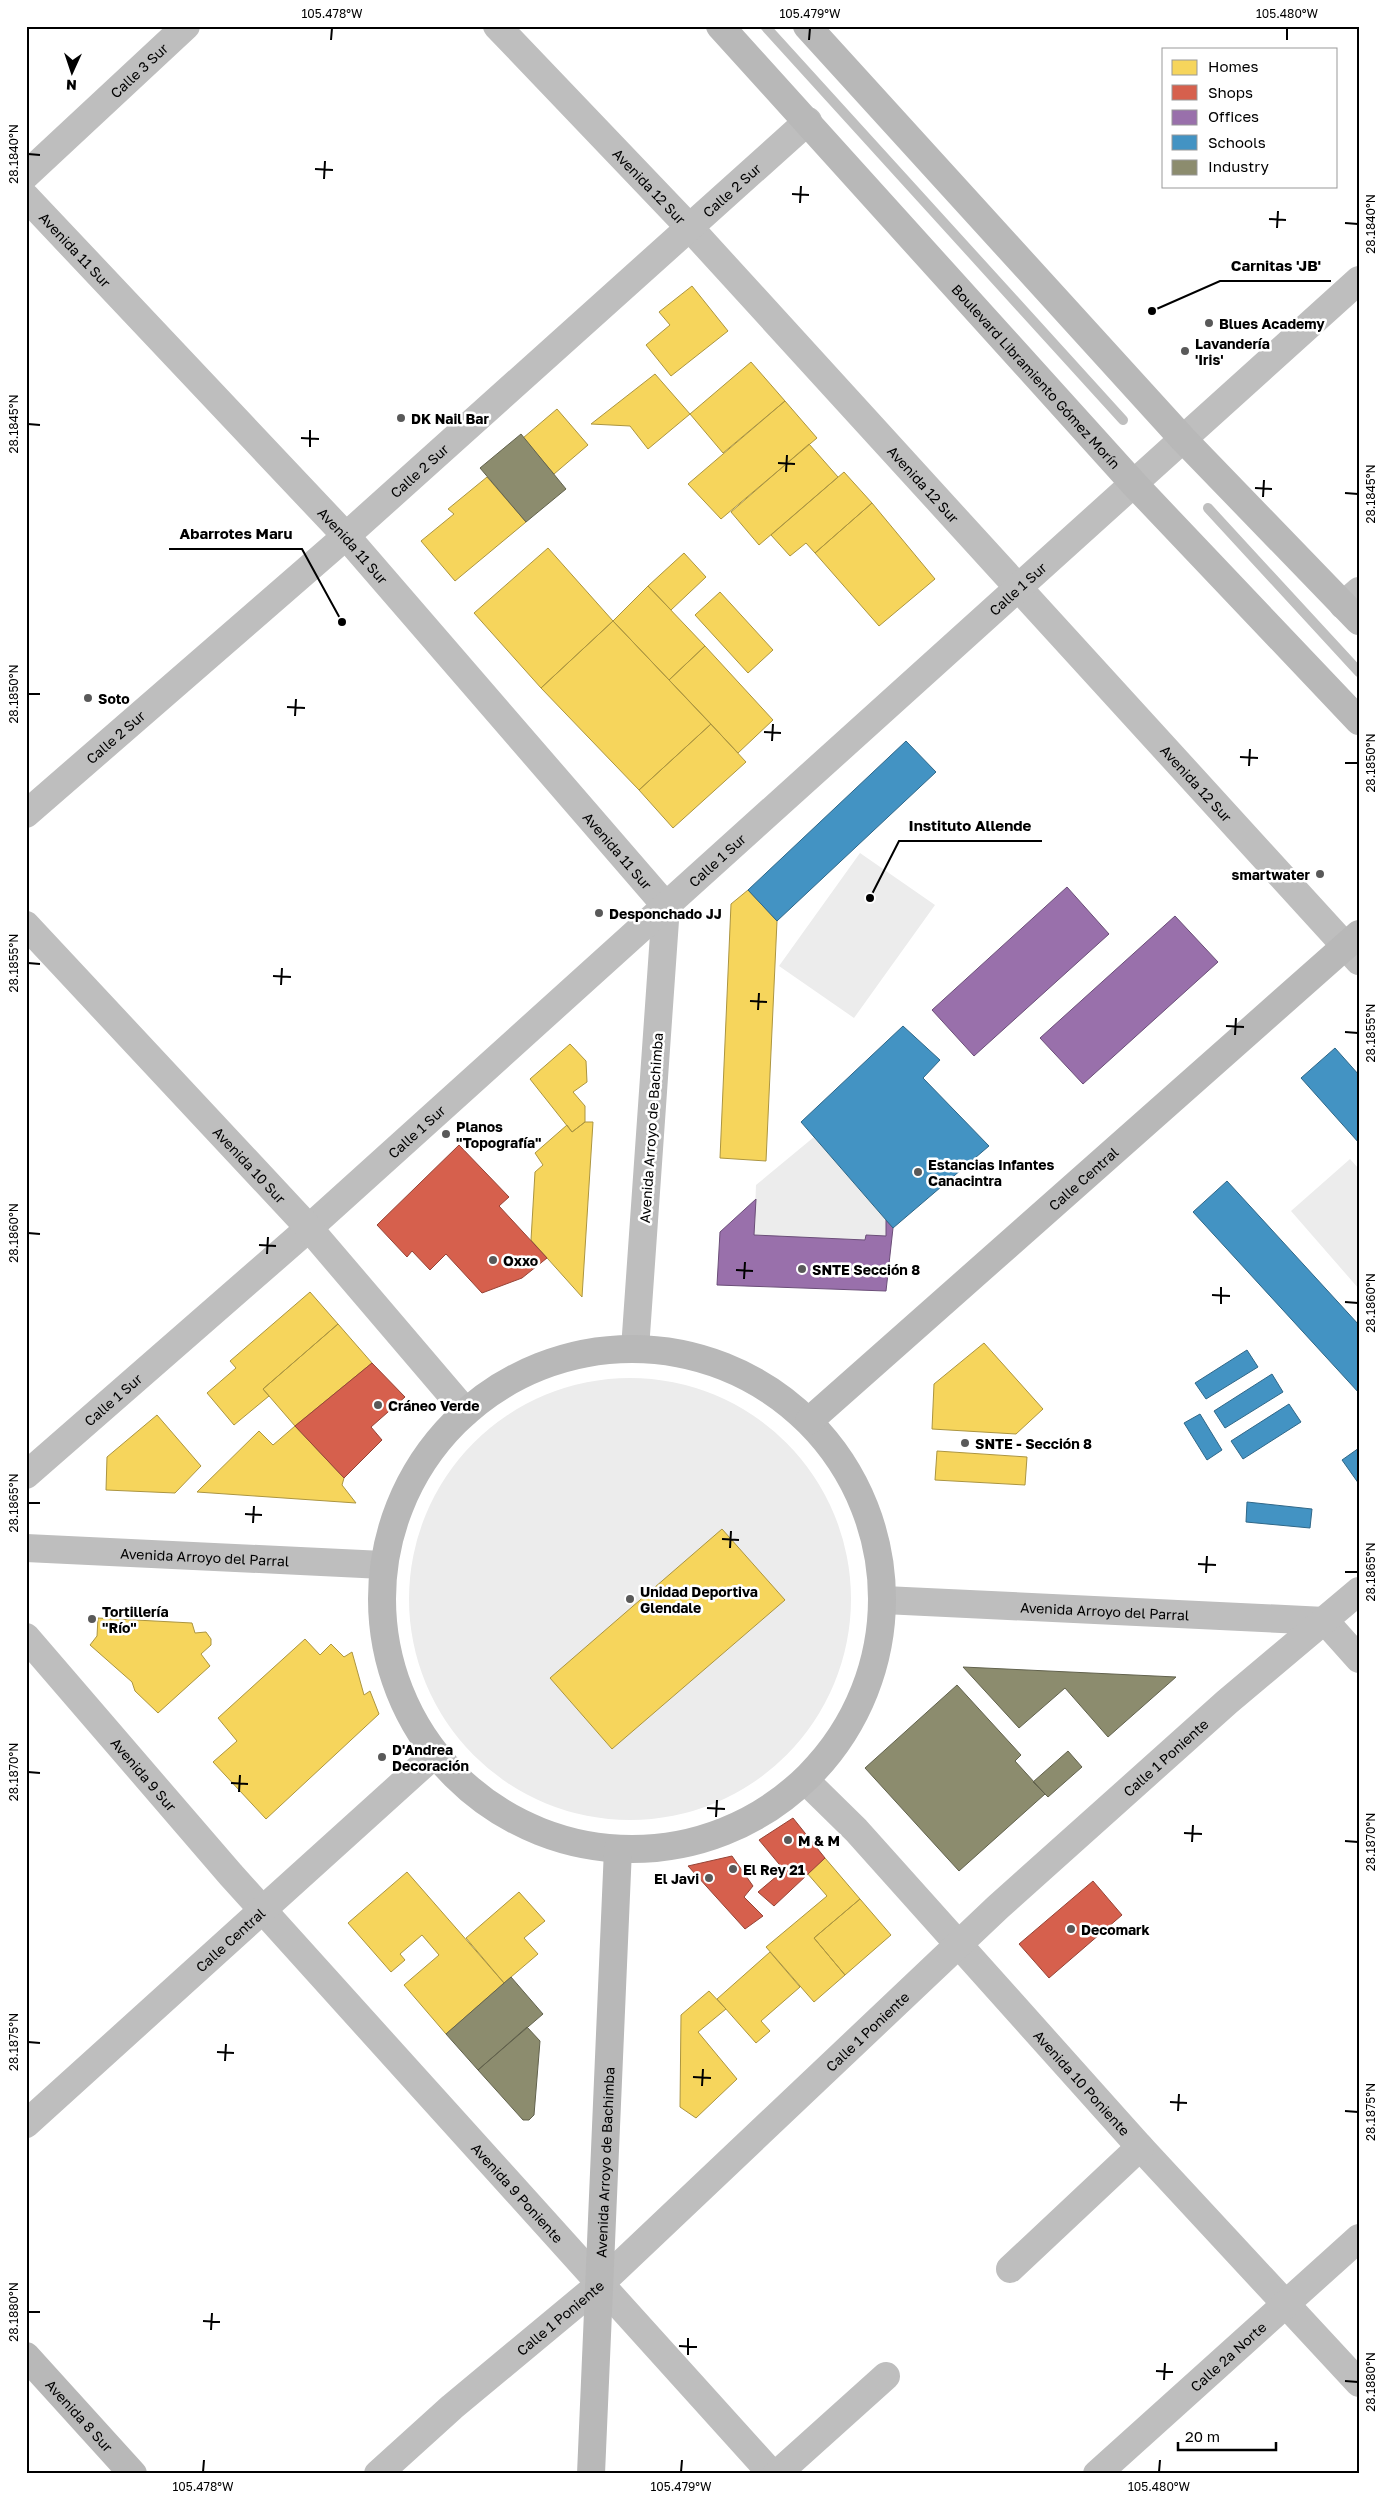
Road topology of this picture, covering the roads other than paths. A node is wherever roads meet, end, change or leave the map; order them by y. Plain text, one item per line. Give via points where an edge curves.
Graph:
1 (186, 26) edge
2 (497, 26) edge
3 (720, 26) edge
4 (807, 26) edge
5 (808, 121) junction
6 (26, 175) edge
7 (26, 197) edge
8 (690, 228) junction
9 (1359, 280) edge
10 (1183, 439) junction
11 (1134, 484) junction
12 (346, 536) junction
13 (1018, 588) junction
14 (1354, 606) edge
15 (1359, 721) edge
16 (26, 814) edge
17 (666, 906) junction
18 (26, 925) edge
19 (1354, 947) edge
20 (309, 1228) junction
21 (635, 1349) junction
22 (466, 1412) junction
23 (809, 1421) junction
24 (26, 1475) edge
25 (26, 1548) edge
26 (383, 1564) junction
27 (1359, 1591) edge
28 (884, 1600) junction
29 (1325, 1621) junction
30 (26, 1637) edge
31 (1359, 1659) edge
32 (435, 1754) junction
33 (806, 1781) junction
34 (618, 1849) junction
35 (264, 1911) junction
36 (960, 1944) junction
37 (26, 2124) edge
38 (1140, 2147) junction
39 (1359, 2238) edge
40 (1010, 2270) dead end
41 (600, 2284) junction
42 (1286, 2304) junction
43 (26, 2356) edge
44 (886, 2376) dead end
45 (1359, 2383) edge
46 (133, 2474) edge
47 (378, 2474) edge
48 (591, 2474) edge
49 (772, 2474) edge
50 (777, 2474) edge
51 (1097, 2474) edge

1 - 6 street, Calle 3 Sur
2 - 8 street, Avenida 12 Sur
3 - 5 main road, Boulevard Libramiento Gómez Morín
4 - 10 main road
5 - 8 street, Calle 2 Sur
5 - 11 main road, Boulevard Libramiento Gómez Morín
7 - 12 street, Avenida 11 Sur
8 - 12 street, Calle 2 Sur
8 - 13 street, Avenida 12 Sur
9 - 10 street, Calle 1 Sur
10 - 11 street, Calle 1 Sur
10 - 14 main road
11 - 13 street, Calle 1 Sur
11 - 15 main road, Boulevard Libramiento Gómez Morín
12 - 16 street, Calle 2 Sur
12 - 17 street, Avenida 11 Sur
13 - 17 street, Calle 1 Sur
13 - 19 street, Avenida 12 Sur
17 - 20 street, Calle 1 Sur
17 - 21 street, Avenida Arroyo de Bachimba
18 - 20 street, Avenida 10 Sur
19 - 23 main road, Calle Central
20 - 22 street, Avenida 10 Sur
20 - 24 street, Calle 1 Sur
21 - 22 main road via 574,1356 516,1377
21 - 23 main road via 699,1358 758,1382
22 - 26 main road via 426,1456 398,1508
23 - 28 main road via 841,1459 865,1503 879,1551
25 - 26 street, Avenida Arroyo del Parral
26 - 32 main road via 383,1632 400,1696
27 - 29 street, Calle 1 Poniente
28 - 29 street, Avenida Arroyo del Parral
28 - 33 main road via 875,1667 848,1729
29 - 31 street
29 - 36 street, Calle 1 Poniente via 1227,1702
30 - 35 street, Avenida 9 Sur
32 - 34 main road via 464,1785 497,1810 527,1826 575,1843
32 - 35 street, Calle Central
33 - 34 main road via 750,1821 686,1844
33 - 36 street, Avenida 10 Poniente via 856,1830
34 - 41 main road, Avenida Arroyo de Bachimba
35 - 37 street, Calle Central
35 - 41 street, Avenida 9 Poniente
36 - 38 street, Avenida 10 Poniente
36 - 41 street, Calle 1 Poniente
38 - 40 street
38 - 42 street, Avenida 10 Poniente
39 - 42 street, Calle 2a Norte
41 - 47 street, Calle 1 Poniente via 452,2407
41 - 48 main road, Avenida Arroyo de Bachimba
41 - 49 street, Avenida 9 Poniente
42 - 45 street, Avenida 10 Poniente
42 - 51 street, Calle 2a Norte
43 - 46 main road, Avenida 8 Sur
44 - 50 street

